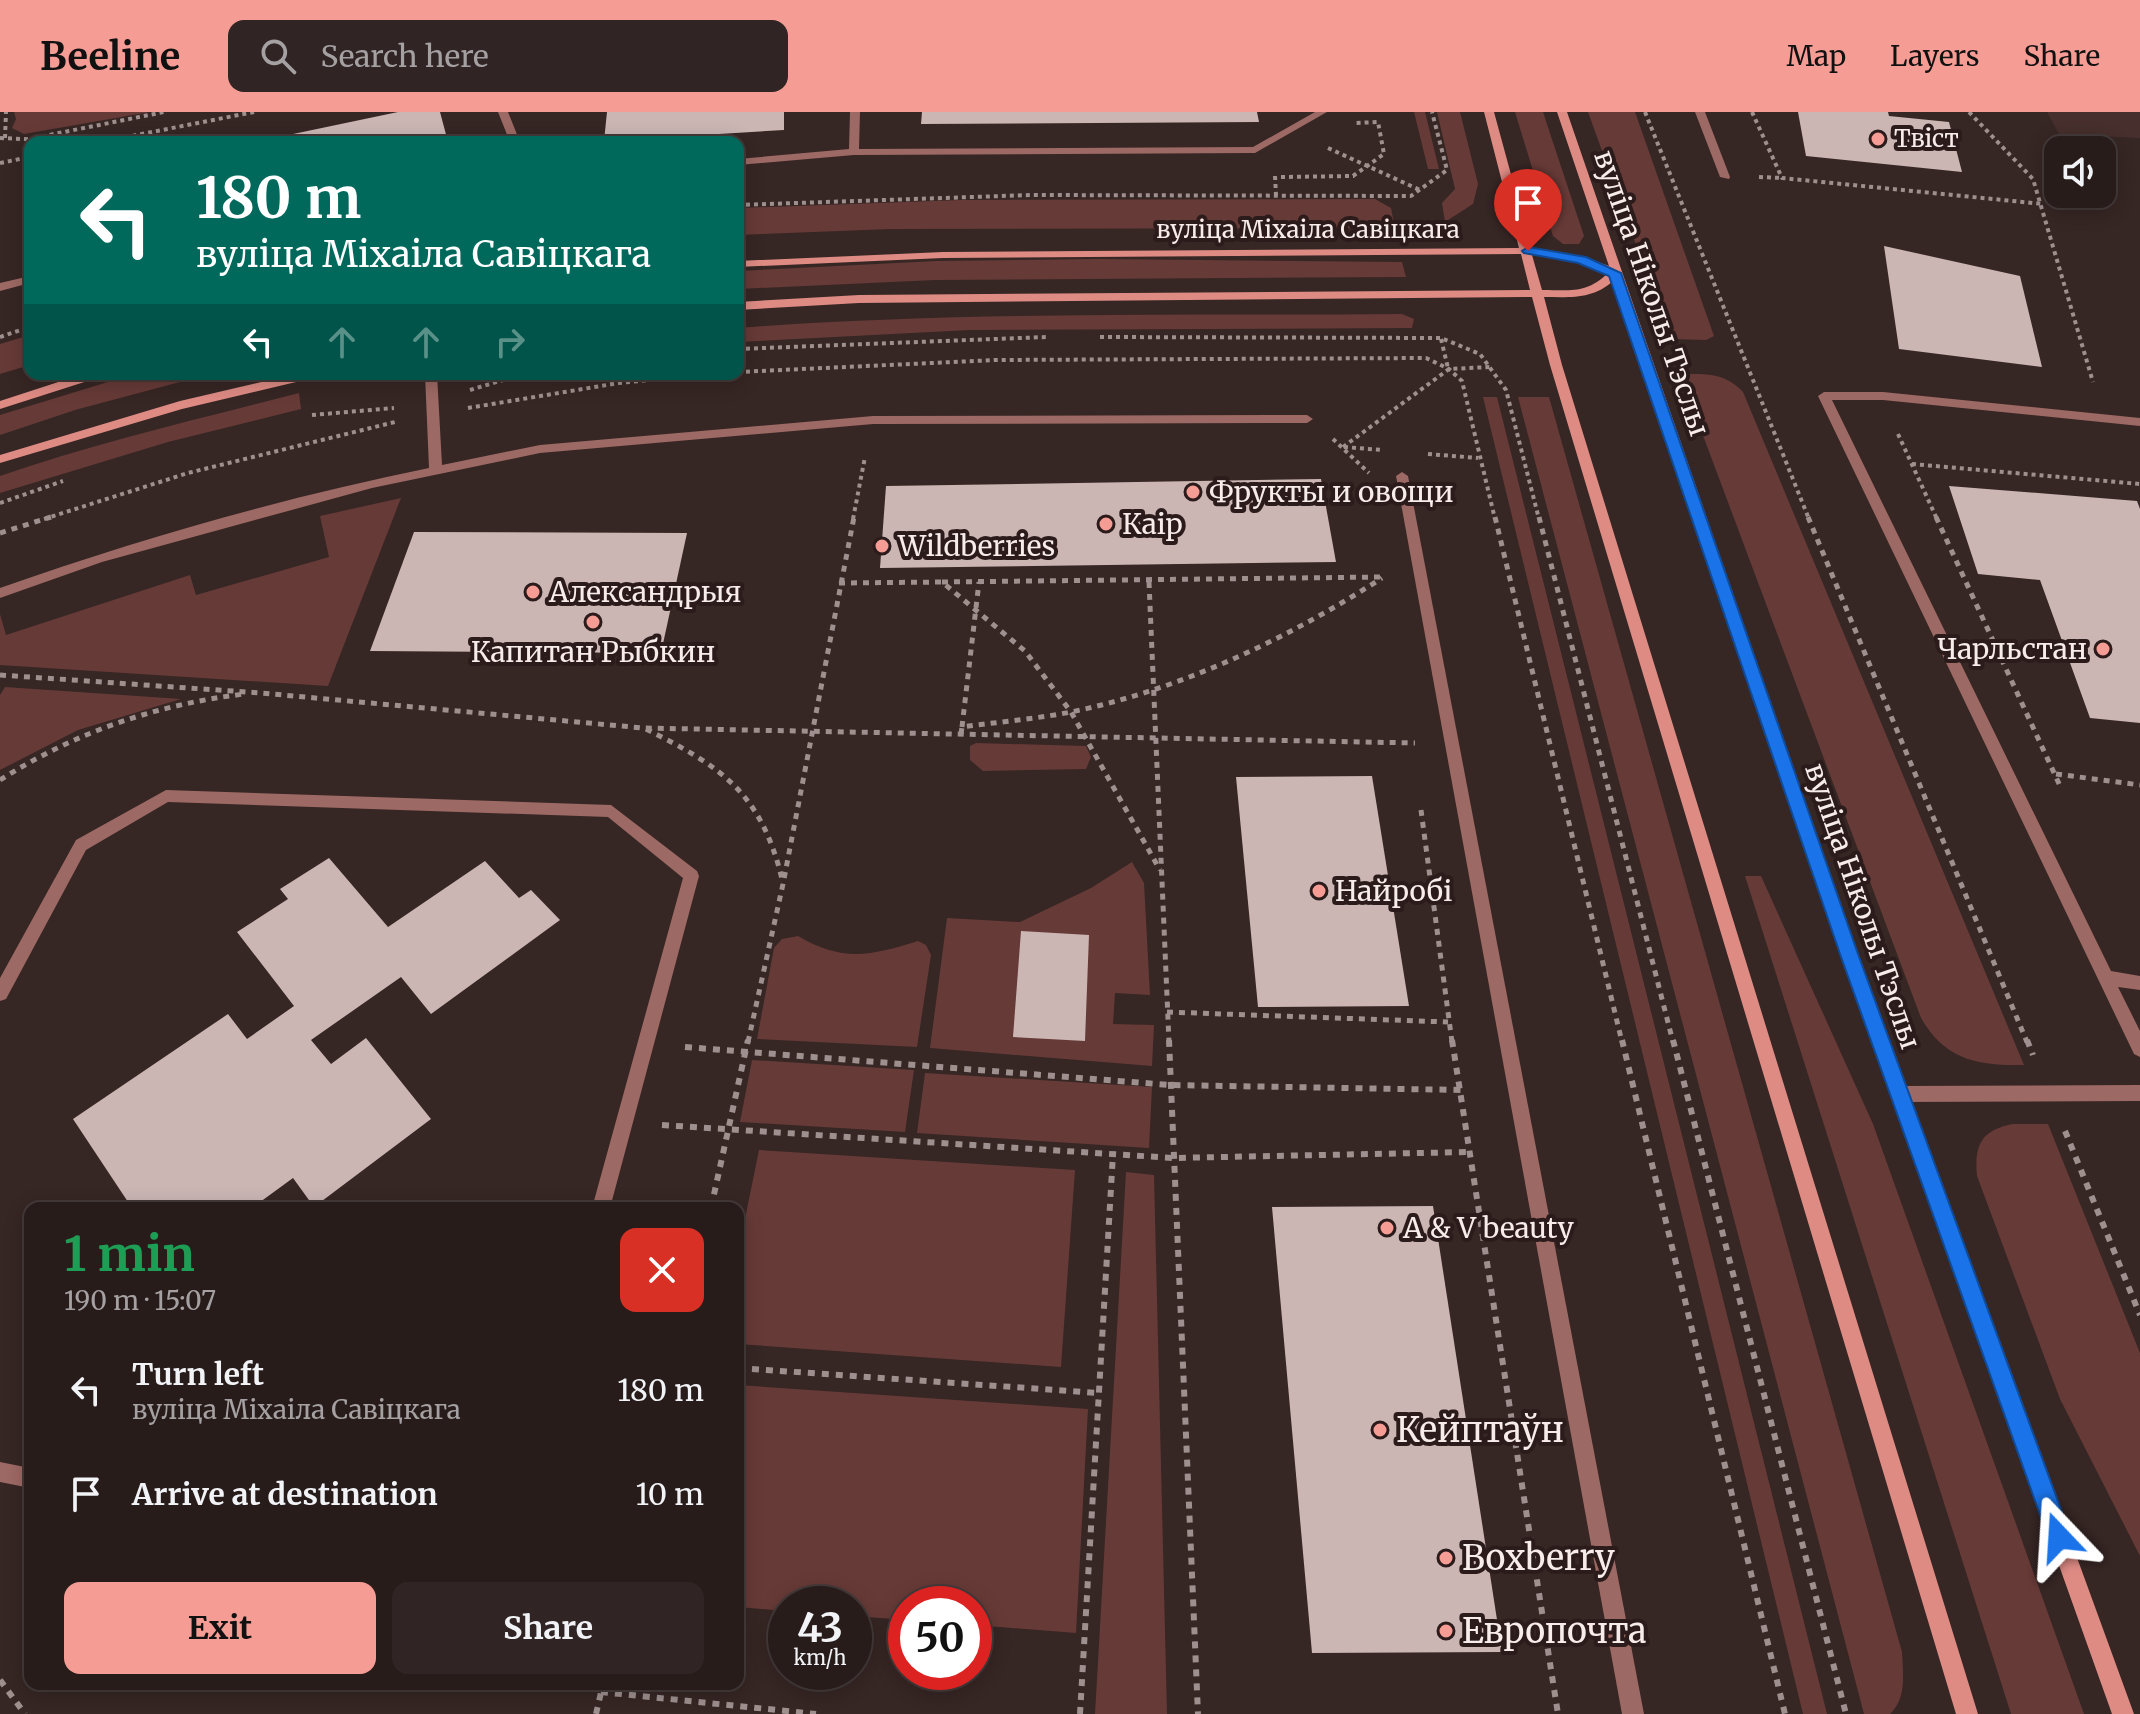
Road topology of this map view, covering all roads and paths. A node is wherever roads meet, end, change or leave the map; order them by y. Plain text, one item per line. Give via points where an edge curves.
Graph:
1 (6, 112) edge
2 (164, 112) edge
3 (254, 112) edge
4 (503, 112) edge
5 (855, 112) edge
6 (1322, 112) edge
7 (1432, 112) edge
8 (1489, 112) edge
9 (1562, 112) edge
10 (1645, 112) edge
11 (1700, 112) edge
12 (1752, 112) edge
13 (1969, 112) edge
14 (1287, 130) junction
15 (44, 136) edge
16 (132, 136) edge
17 (513, 136) edge
18 (2, 138) edge
19 (24, 138) edge
20 (1304, 138) junction
21 (854, 152) junction
22 (24, 158) edge
23 (744, 161) edge
24 (0, 163) edge
25 (1367, 166) junction
26 (1275, 177) dead end
27 (1725, 177) dead end
28 (1421, 191) junction
29 (2043, 204) junction
30 (744, 205) edge
31 (1528, 251) junction
32 (744, 264) edge
33 (1615, 273) junction
34 (24, 281) edge
35 (0, 287) edge
36 (1540, 294) junction
37 (744, 306) edge
38 (24, 329) edge
39 (0, 337) edge
40 (1061, 337) dead end
41 (1093, 337) dead end
42 (1441, 338) junction
43 (744, 349) edge
44 (1490, 367) junction
45 (1449, 369) junction
46 (744, 372) edge
47 (77, 380) edge
48 (287, 380) edge
49 (432, 380) edge
50 (507, 380) edge
51 (659, 380) edge
52 (1883, 396) junction
53 (0, 405) edge
54 (434, 408) junction
55 (300, 416) dead end
56 (2103, 417) junction
57 (1307, 419) dead end
58 (873, 420) junction
59 (2140, 422) edge
60 (0, 459) edge
61 (1911, 464) junction
62 (436, 471) junction
63 (1402, 476) dead end
64 (73, 478) dead end
65 (1370, 484) dead end
66 (2140, 484) edge
67 (0, 503) edge
68 (0, 533) edge
69 (1381, 561) dead end
70 (1384, 577) junction
71 (942, 582) junction
72 (979, 582) junction
73 (1149, 582) junction
74 (839, 583) junction
75 (1386, 592) dead end
76 (0, 593) edge
77 (976, 610) junction
78 (0, 675) edge
79 (1155, 688) junction
80 (261, 693) junction
81 (1071, 712) junction
82 (962, 727) junction
83 (643, 728) junction
84 (1410, 728) dead end
85 (809, 733) junction
86 (961, 734) junction
87 (1084, 736) junction
88 (1158, 738) junction
89 (1412, 743) junction
90 (1452, 743) junction
91 (1414, 758) dead end
92 (2007, 770) junction
93 (2055, 774) junction
94 (0, 780) edge
95 (2140, 785) edge
96 (2067, 801) dead end
97 (1420, 805) dead end
98 (1161, 871) junction
99 (783, 884) junction
100 (2109, 978) junction
101 (2140, 983) edge
102 (0, 994) edge
103 (1167, 1012) junction
104 (1448, 1022) junction
105 (675, 1046) dead end
106 (2140, 1049) edge
107 (746, 1051) junction
108 (1170, 1085) junction
109 (1462, 1090) junction
110 (2140, 1093) edge
111 (1899, 1094) junction
112 (2050, 1094) junction
113 (655, 1124) dead end
114 (729, 1129) junction
115 (1470, 1152) junction
116 (1113, 1154) junction
117 (1173, 1158) junction
118 (603, 1202) edge
119 (712, 1202) edge
120 (2140, 1315) edge
121 (744, 1368) edge
122 (1099, 1393) junction
123 (0, 1472) edge
124 (24, 1477) edge
125 (0, 1680) edge
126 (602, 1690) edge
127 (618, 1690) edge
128 (25, 1714) edge
129 (596, 1714) edge
130 (816, 1714) edge
131 (1080, 1714) edge
132 (1198, 1714) edge
133 (1558, 1714) edge
134 (1633, 1714) edge
135 (1785, 1714) edge
136 (1846, 1714) edge
137 (1967, 1714) edge
138 (2123, 1714) edge

1 - 18 path
2 - 15 path
3 - 16 path
4 - 17 lane
5 - 21 lane
6 - 14 lane
7 - 28 path via 1447,170
8 - 31 main road
9 - 33 main road, вуліца Ніколы Тэслы
10 - 112 path via 1743,362
11 - 27 lane
12 - 29 path via 1782,178
13 - 29 path via 2033,179
14 - 20 path
14 - 21 lane via 1255,150
18 - 19 path
20 - 25 path
20 - 25 path via 1328,123 1378,122 1384,154
21 - 23 lane
22 - 24 path
25 - 26 path via 1353,176
25 - 28 path
28 - 30 path via 1411,196 1031,195
29 - 56 path
31 - 32 main road, вуліца Міхаіла Савіцкага via 986,254
31 - 33 main road, вуліца Міхаіла Савіцкага via 1581,259
31 - 36 main road
33 - 36 main road via 1585,293
33 - 111 main road, вуліца Ніколы Тэслы
34 - 35 lane
36 - 37 main road via 859,299
36 - 137 main road via 1556,365
38 - 39 path
40 - 43 path
41 - 42 path
42 - 44 path via 1480,354
42 - 45 path
44 - 45 path
44 - 136 path via 1506,390
45 - 46 path via 1426,358 1036,359
45 - 65 path via 1343,447 1368,469
45 - 135 path via 1462,381
47 - 53 main road
48 - 60 main road via 180,405
49 - 54 lane
50 - 54 path
51 - 54 path
52 - 56 lane
52 - 61 path
52 - 92 lane via 1824,396
54 - 55 path
54 - 62 lane
54 - 68 path via 188,473
56 - 59 lane
57 - 58 lane
58 - 62 lane via 540,449
58 - 74 path
61 - 66 path
61 - 93 path
62 - 76 lane via 99,558
63 - 90 lane
64 - 67 path
69 - 70 path
70 - 73 path
70 - 75 path
70 - 79 path via 1256,650
71 - 72 path
71 - 74 path
71 - 77 path
72 - 73 path
72 - 77 path
73 - 79 path
74 - 85 path
77 - 81 path via 1025,651
77 - 82 path
78 - 80 path
79 - 81 path
79 - 88 path
80 - 83 path
80 - 94 path via 195,699 133,716 69,741
81 - 82 path
81 - 87 path
82 - 86 path
83 - 85 path
83 - 99 path via 712,764 740,786 771,834
84 - 89 path
85 - 86 path
85 - 99 path
86 - 87 path
87 - 88 path
87 - 98 path
88 - 89 path
88 - 98 path
89 - 90 path
89 - 91 path
90 - 134 lane
92 - 93 path
92 - 100 lane
93 - 95 path
93 - 96 path
97 - 104 path
98 - 103 path
99 - 107 path
100 - 101 lane
100 - 106 lane
102 - 118 lane via 81,845 166,796 611,811 691,876
103 - 104 path
103 - 108 path
104 - 109 path
105 - 107 path
107 - 108 path
107 - 114 path
108 - 109 path
108 - 117 path
109 - 115 path
110 - 112 lane
111 - 112 lane
111 - 138 main road, вуліца Ніколы Тэслы
112 - 120 path
113 - 114 path
114 - 116 path
114 - 119 path
115 - 117 path
115 - 133 path
116 - 117 path
116 - 122 path
117 - 132 path
121 - 122 path
122 - 131 path
123 - 124 lane
125 - 128 path
126 - 129 path
127 - 130 path

